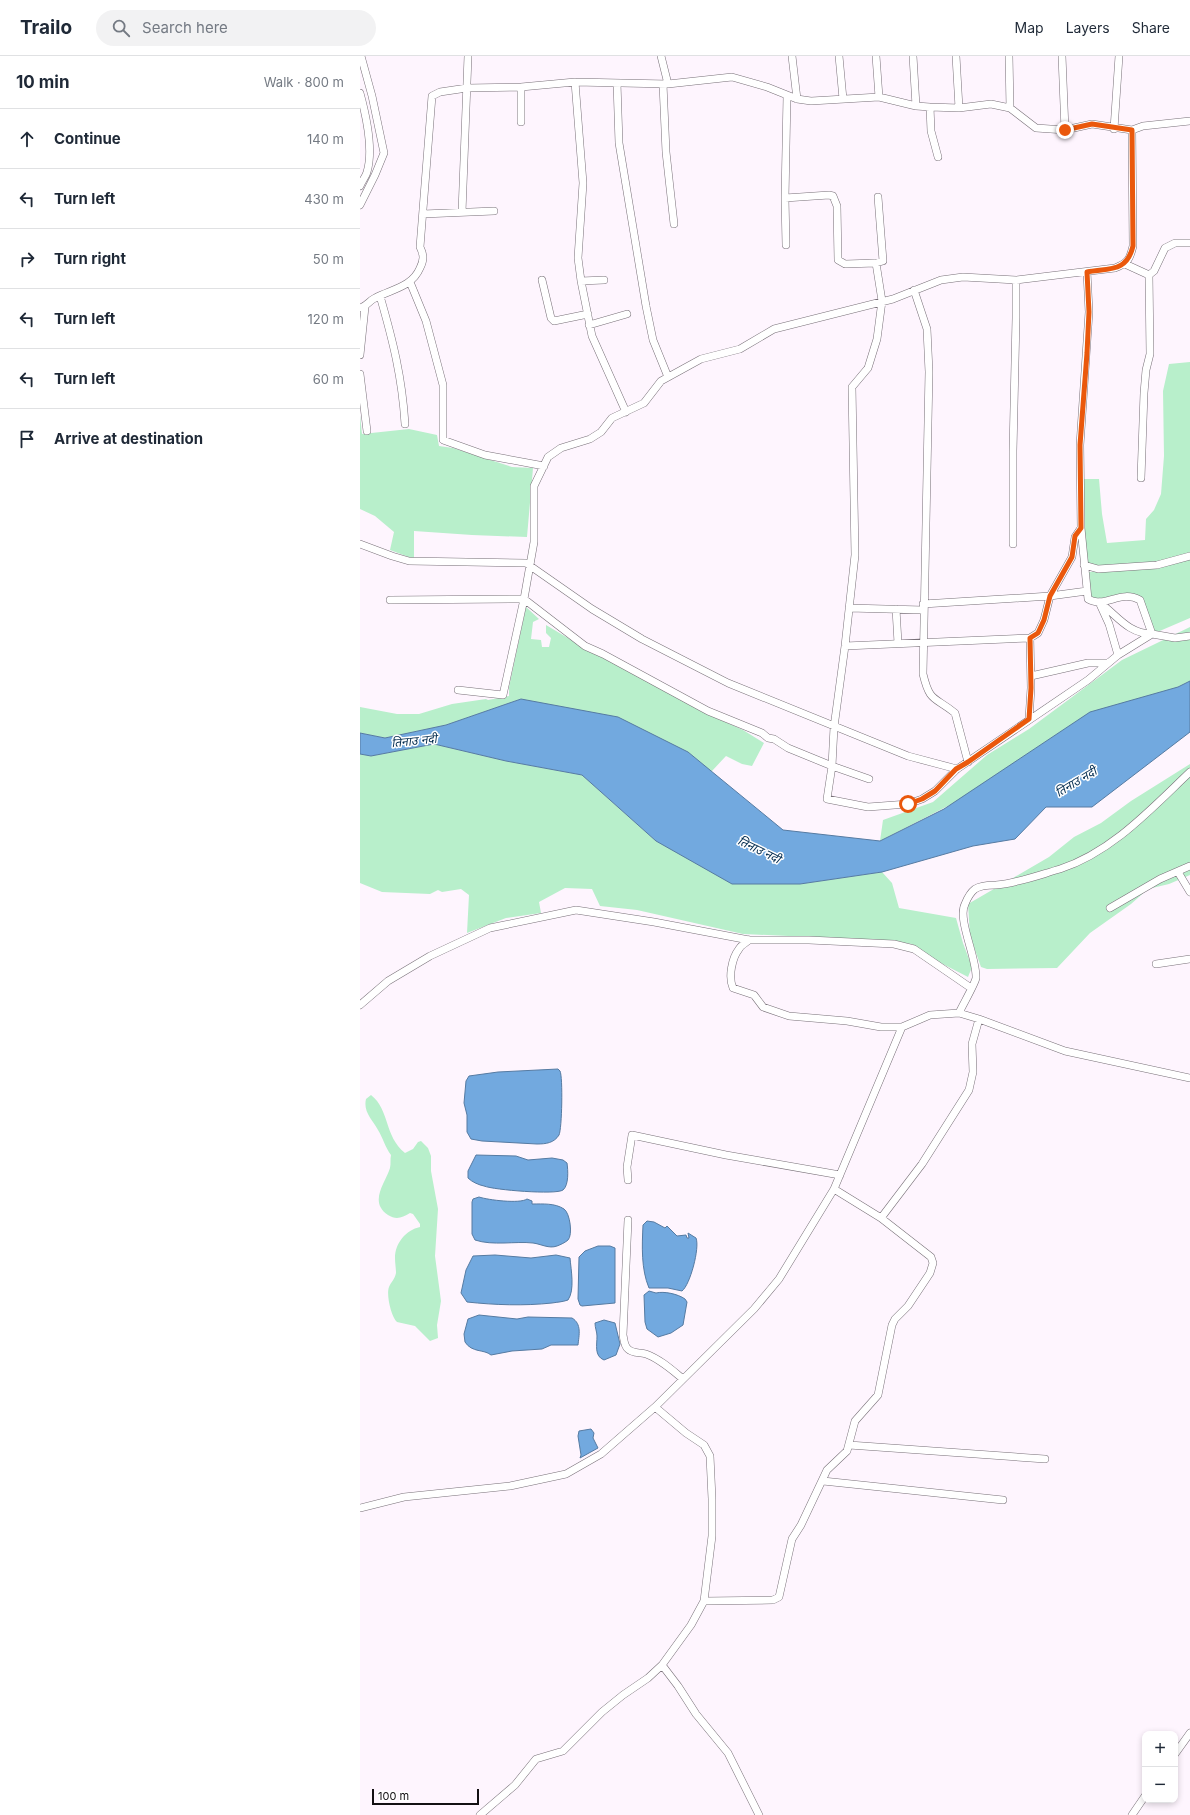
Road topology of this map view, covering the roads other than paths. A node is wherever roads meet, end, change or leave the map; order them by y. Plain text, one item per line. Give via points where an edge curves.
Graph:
1 (361, 56) edge
2 (468, 56) edge
3 (661, 56) edge
4 (792, 56) edge
5 (839, 56) edge
6 (876, 56) edge
7 (913, 56) edge
8 (956, 56) edge
9 (1009, 56) edge
10 (1062, 56) edge
11 (1119, 56) edge
12 (575, 82) junction
13 (617, 83) junction
14 (665, 84) junction
15 (521, 87) junction
16 (467, 88) junction
17 (360, 93) edge
18 (787, 96) junction
19 (879, 97) junction
20 (797, 99) junction
21 (843, 99) junction
22 (916, 106) junction
23 (930, 107) junction
24 (960, 108) junction
25 (1010, 108) junction
26 (1190, 121) edge
27 (521, 122) dead end
28 (1114, 129) junction
29 (1065, 130) junction
30 (1132, 130) junction
31 (938, 157) dead end
32 (360, 186) edge
33 (878, 197) dead end
34 (785, 198) junction
35 (360, 205) edge
36 (494, 211) dead end
37 (462, 212) junction
38 (423, 214) junction
39 (674, 224) dead end
40 (1190, 243) edge
41 (786, 245) dead end
42 (876, 264) junction
43 (1125, 264) junction
44 (1087, 272) junction
45 (1149, 275) junction
46 (542, 280) dead end
47 (604, 280) dead end
48 (1016, 280) junction
49 (581, 281) junction
50 (410, 282) junction
51 (914, 290) junction
52 (380, 296) junction
53 (882, 301) junction
54 (363, 307) edge
55 (588, 314) junction
56 (626, 314) dead end
57 (589, 325) junction
58 (360, 355) edge
59 (360, 374) edge
60 (668, 377) junction
61 (626, 412) junction
62 (405, 424) dead end
63 (367, 431) dead end
64 (544, 466) junction
65 (1141, 478) dead end
66 (1081, 528) junction
67 (360, 544) edge
68 (1013, 544) dead end
69 (1190, 556) edge
70 (1084, 565) junction
71 (530, 566) junction
72 (1087, 591) junction
73 (1050, 596) junction
74 (524, 599) junction
75 (390, 600) dead end
76 (1099, 602) junction
77 (923, 607) junction
78 (849, 608) junction
79 (896, 609) junction
80 (1152, 634) junction
81 (1190, 636) edge
82 (1030, 638) junction
83 (924, 642) junction
84 (898, 643) junction
85 (845, 646) junction
86 (1118, 655) junction
87 (1107, 664) junction
88 (1031, 676) junction
89 (458, 690) dead end
90 (1029, 719) junction
91 (834, 727) junction
92 (968, 762) junction
93 (832, 766) junction
94 (956, 769) junction
95 (1190, 772) edge
96 (869, 779) dead end
97 (1190, 866) edge
98 (1178, 872) junction
99 (1190, 892) edge
100 (1110, 908) dead end
101 (749, 940) junction
102 (1190, 960) edge
103 (1156, 964) dead end
104 (971, 988) junction
105 (360, 1006) edge
106 (959, 1013) junction
107 (979, 1019) junction
108 (902, 1027) junction
109 (1190, 1078) edge
110 (840, 1175) junction
111 (628, 1180) dead end
112 (834, 1189) junction
113 (882, 1218) junction
114 (628, 1220) dead end
115 (683, 1379) junction
116 (655, 1407) junction
117 (849, 1445) junction
118 (1045, 1459) dead end
119 (823, 1481) junction
120 (1003, 1500) dead end
121 (360, 1508) edge
122 (704, 1601) junction
123 (662, 1665) junction
124 (1190, 1733) edge
125 (1178, 1750) edge
126 (1142, 1800) edge
127 (480, 1815) edge
128 (759, 1815) edge
129 (1132, 1815) edge

1 - 35 street via 384,153
2 - 16 street
3 - 14 street
4 - 20 street
5 - 21 street
6 - 19 street
7 - 22 street
8 - 24 street
9 - 25 street
10 - 29 street
11 - 28 street
12 - 13 street
12 - 15 street
12 - 49 street via 583,183 578,258
13 - 14 street
13 - 60 street via 619,143 646,306 653,340
14 - 18 street via 732,77 767,86
14 - 39 street via 666,152
15 - 16 street
15 - 27 street
16 - 37 street
16 - 38 street via 440,92 432,96
17 - 32 street via 368,124 369,159 367,172
18 - 20 street
18 - 34 street
19 - 21 street
19 - 22 street
20 - 21 street
22 - 23 street
23 - 24 street
23 - 31 street via 931,131
24 - 25 street via 991,104
25 - 29 street via 1036,128
26 - 30 street via 1143,126
28 - 29 street via 1092,124
28 - 30 street
30 - 43 street via 1133,246 1131,256
33 - 42 street via 883,261
34 - 41 street
34 - 42 street via 833,196 837,206 838,260 845,264
36 - 37 street
37 - 38 street
38 - 50 street via 420,247 424,255 416,276
40 - 45 street via 1175,243 1165,248 1154,271
42 - 53 street
43 - 44 street
43 - 45 street
44 - 48 street
44 - 66 street via 1088,326 1080,445
45 - 65 street via 1150,354 1144,393
46 - 55 street via 551,318 554,321
47 - 49 street
48 - 51 street via 963,277 941,280
48 - 68 street
49 - 55 street
50 - 52 street
50 - 64 street via 426,321 443,385 443,440 485,455
51 - 53 street
51 - 77 street via 927,329 929,372
52 - 54 street
52 - 62 street via 396,349 403,388
53 - 60 street via 774,329 740,349 701,359
53 - 78 street via 877,339 868,368 852,387 855,555
54 - 58 street
55 - 57 street
56 - 57 street
57 - 61 street
59 - 63 street
60 - 61 street via 661,381 644,403
61 - 64 street via 612,418 590,439 555,451 548,456
64 - 71 street via 534,486 534,542
66 - 70 street
66 - 73 street via 1075,536 1072,557
67 - 71 street via 409,561 526,563
69 - 70 street via 1150,566 1098,569
70 - 72 street
71 - 74 street
71 - 91 street via 592,609 642,639 728,683
72 - 73 street
72 - 76 street via 1088,600
73 - 77 street
73 - 82 street via 1038,633
74 - 75 street
74 - 89 street via 503,694
74 - 93 street via 585,646 708,711
76 - 80 street via 1126,626 1140,634
76 - 80 street via 1126,595 1134,596 1140,600
76 - 86 street
77 - 79 street
77 - 83 street
78 - 79 street
78 - 85 street
79 - 84 street
80 - 81 street via 1175,638
80 - 86 street
82 - 83 street
82 - 88 street
83 - 84 street
83 - 92 street via 923,674 927,692 955,713
84 - 85 street
85 - 91 street
86 - 87 street
87 - 88 street via 1088,663
87 - 90 street via 1088,680
88 - 90 street
90 - 92 street
91 - 93 street
91 - 94 street via 908,756
92 - 94 street
93 - 94 street via 827,799 868,807 908,804 922,799 935,791
93 - 96 street
95 - 104 street via 1150,811 1113,842 1090,856 1062,868 1010,884 975,889 964,905 964,921 975,966 976,979
97 - 98 street
98 - 99 street
98 - 100 street via 1160,879
101 - 104 street via 809,940 907,946 914,948
101 - 105 street via 576,910 490,928 430,956 388,981
101 - 108 street via 739,948 733,962 730,982 733,988 754,995 763,1007 789,1016
102 - 103 street
104 - 106 street
106 - 107 street
106 - 108 street via 930,1015
107 - 109 street via 1065,1051
107 - 113 street via 972,1044 973,1072 969,1090 922,1164
108 - 110 street
110 - 111 street via 632,1135 627,1167
110 - 112 street
112 - 113 street
112 - 115 street via 779,1279 754,1309
113 - 117 street via 931,1257 933,1263 908,1306 895,1319 880,1391 854,1422
114 - 115 street via 623,1334 625,1346 633,1352 653,1357
115 - 116 street
116 - 121 street via 600,1454 566,1474 510,1486 404,1497
116 - 122 street via 704,1445 710,1456 712,1536
117 - 118 street
117 - 119 street via 844,1456 827,1470
119 - 120 street
119 - 122 street via 792,1539 779,1597
122 - 123 street via 691,1625
123 - 127 street via 602,1712 563,1751 536,1759 515,1785
123 - 128 street via 696,1714 728,1752
124 - 125 street
126 - 129 street

